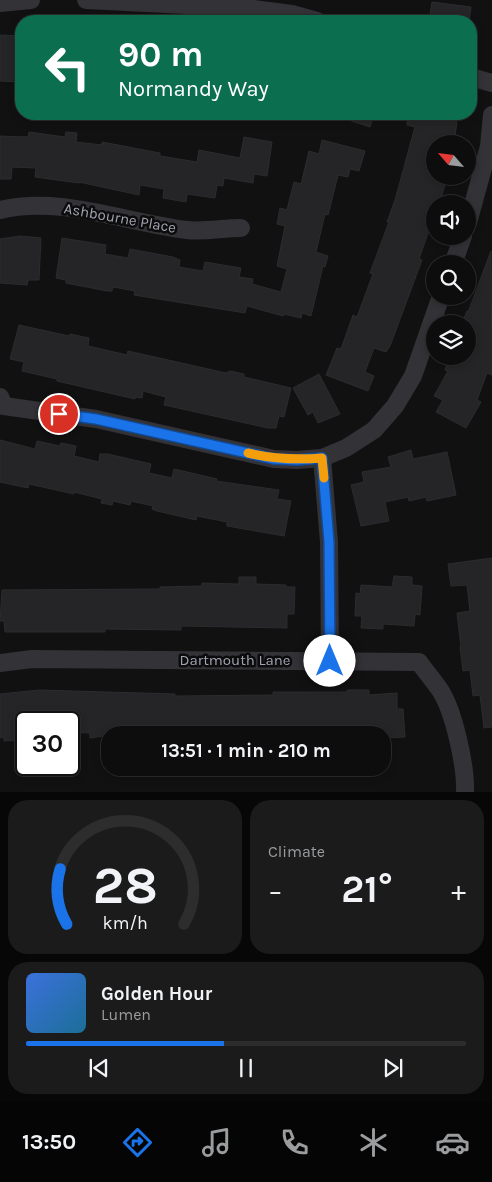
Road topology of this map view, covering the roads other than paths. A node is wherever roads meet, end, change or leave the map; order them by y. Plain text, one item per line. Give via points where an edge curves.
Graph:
1 (31, 0) edge
2 (86, 0) edge
3 (0, 3) edge
4 (296, 15) edge
5 (477, 79) edge
6 (492, 83) edge
7 (492, 114) edge
8 (476, 195) edge
9 (0, 210) edge
10 (241, 228) dead end
11 (439, 305) edge
12 (0, 397) edge
13 (322, 458) junction
14 (330, 661) junction
15 (0, 663) edge
16 (465, 792) edge

1 - 3 street
2 - 4 street via 246,8
5 - 6 street
7 - 8 street via 489,146
9 - 10 street, Ashbourne Place via 35,205 62,207 188,230
11 - 13 street via 413,376 395,406 374,430 346,448
12 - 13 street via 4,406 96,419 274,459
13 - 14 street via 329,542
14 - 15 street, Dartmouth Lane via 32,659
14 - 16 street, Dartmouth Lane via 419,662 441,692 456,732

